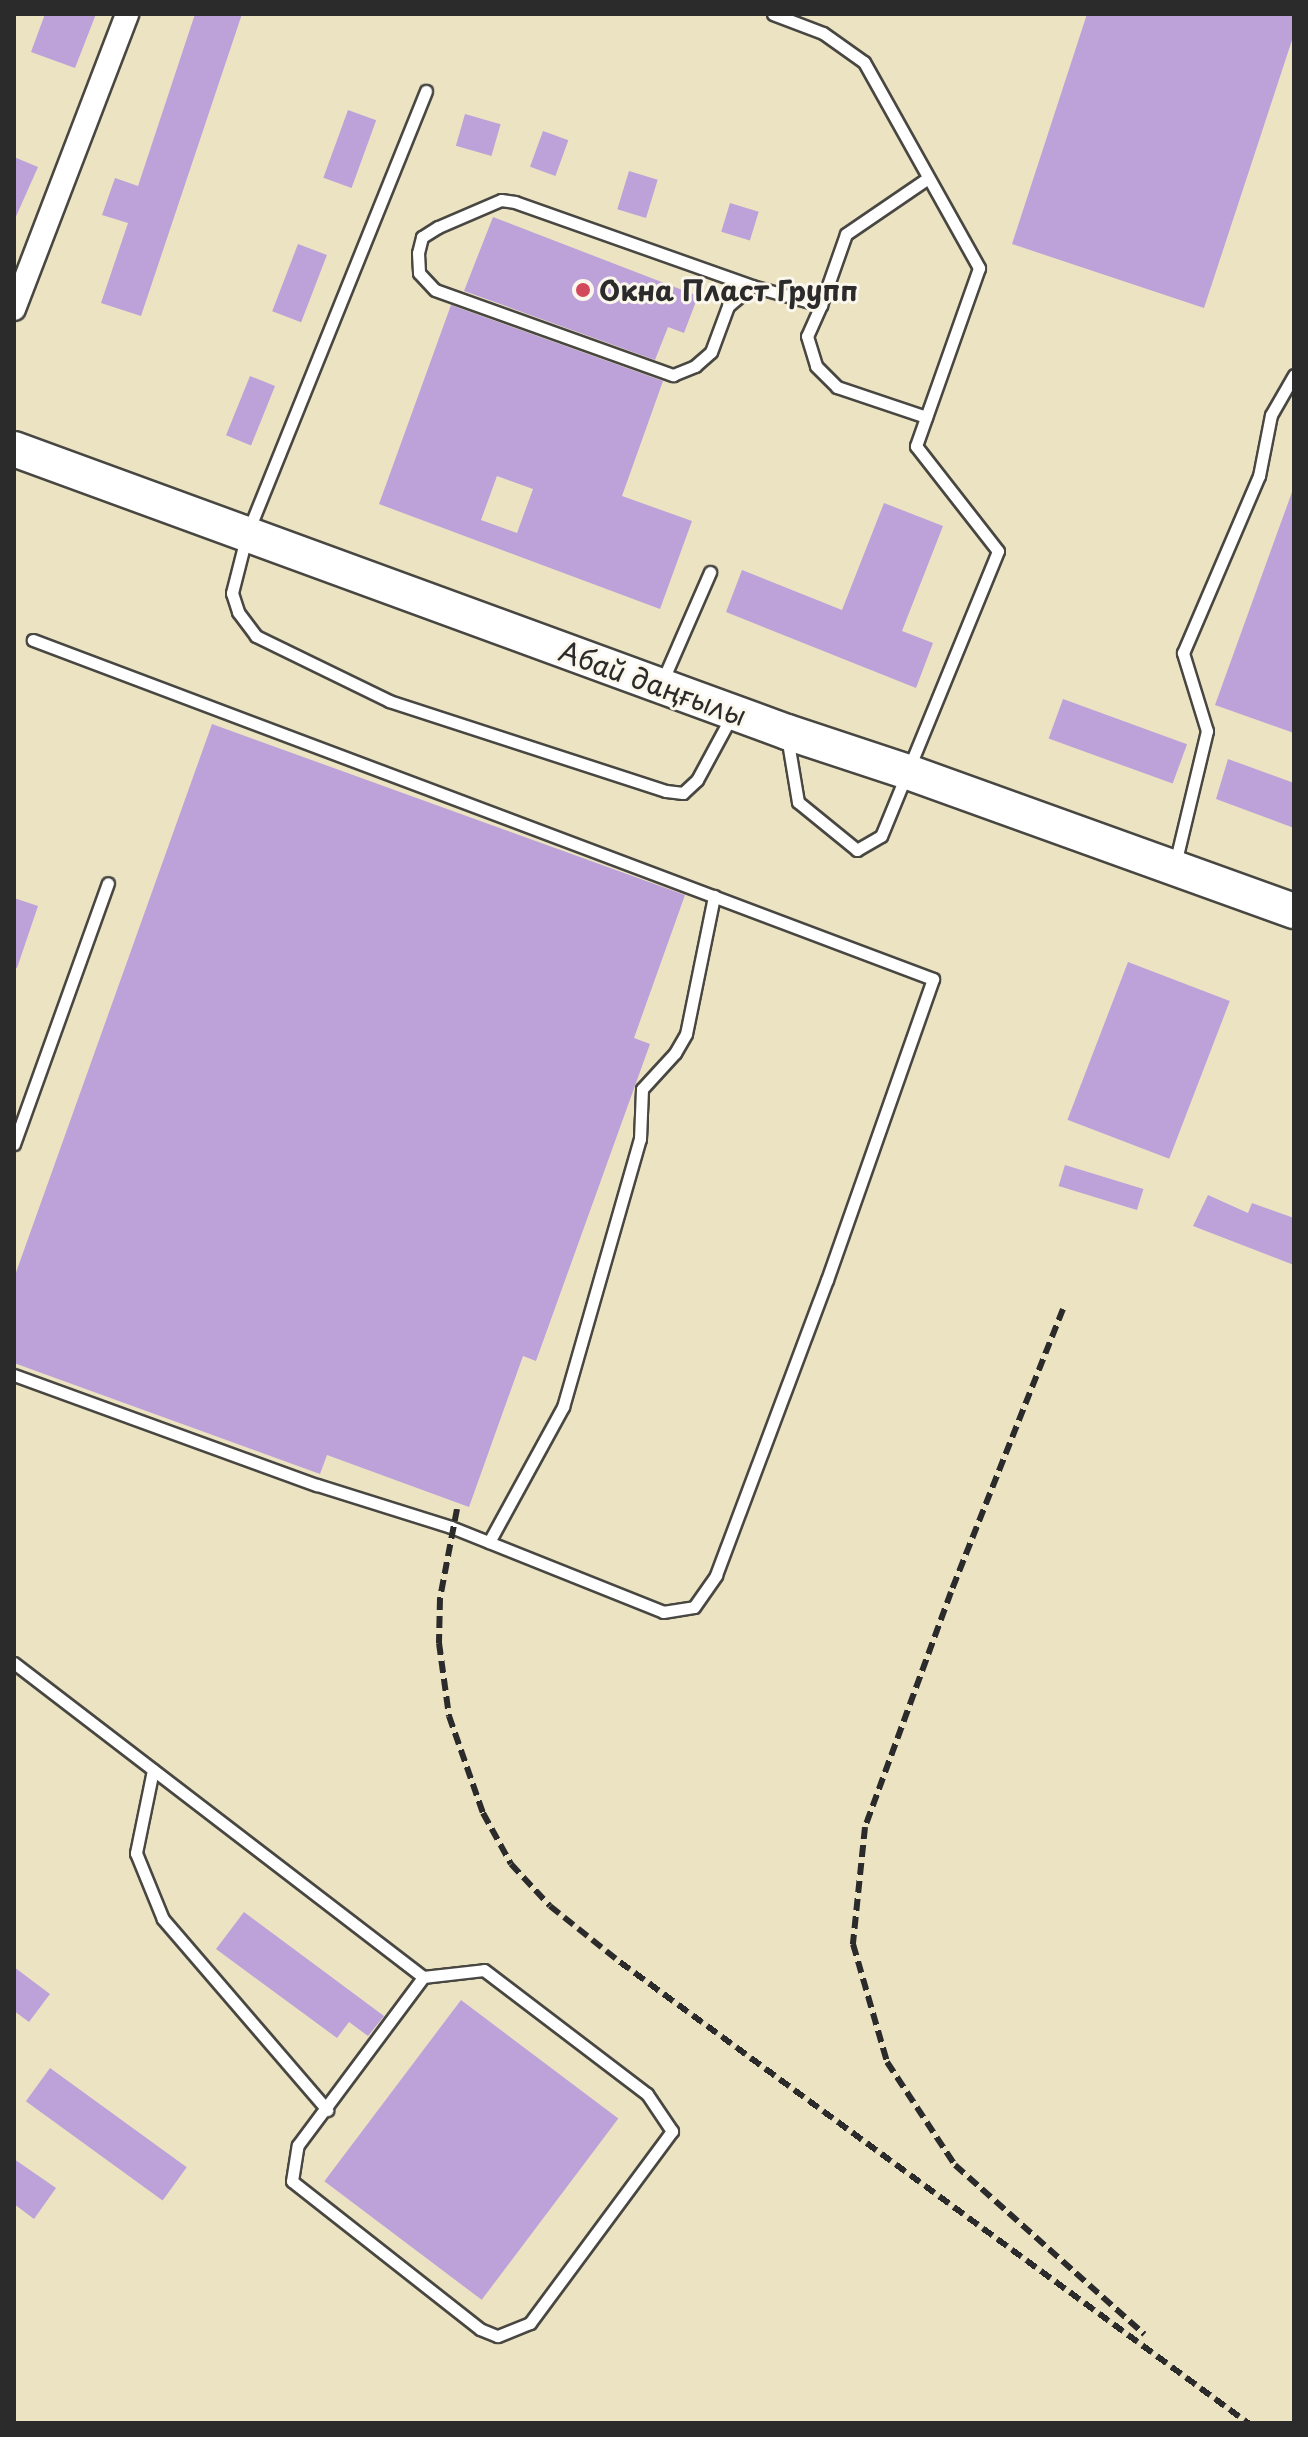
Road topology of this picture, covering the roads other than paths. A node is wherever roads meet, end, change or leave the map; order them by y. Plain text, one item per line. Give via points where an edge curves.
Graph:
1 (127, 14) edge
2 (773, 14) edge
3 (426, 91) dead end
4 (928, 178) junction
5 (752, 286) junction
6 (821, 305) junction
7 (14, 309) edge
8 (1294, 375) edge
9 (926, 417) junction
10 (14, 449) edge
11 (247, 534) junction
12 (710, 572) dead end
13 (33, 640) dead end
14 (660, 686) junction
15 (733, 713) junction
16 (787, 732) junction
17 (908, 772) junction
18 (1174, 869) junction
19 (108, 883) dead end
20 (714, 896) junction
21 (1294, 911) edge
22 (14, 1144) edge
23 (14, 1375) edge
24 (489, 1542) junction
25 (14, 1663) edge
26 (153, 1770) junction
27 (423, 1977) junction
28 (327, 2110) junction

1 - 7 street
2 - 4 lane via 823,33 864,62
3 - 11 lane
4 - 6 lane via 846,234
4 - 9 lane via 979,268
5 - 5 lane via 728,306 711,352 673,375 435,290 419,273 418,253 422,237 501,200
5 - 6 lane
6 - 9 lane via 807,336 816,366 837,387
8 - 18 lane via 1271,415 1259,476 1183,653 1207,731
9 - 17 lane via 916,446 998,551
10 - 11 main road, Абай даңғылы
11 - 14 main road, Абай даңғылы
11 - 15 lane via 232,593 238,612 256,636 389,701 683,793 697,780
12 - 14 lane
13 - 20 lane
14 - 15 main road, Абай даңғылы
15 - 16 main road, Абай даңғылы
16 - 17 main road, Абай даңғылы
16 - 17 lane via 798,802 857,850 881,836
17 - 18 main road, Абай даңғылы
18 - 21 main road, Абай даңғылы
19 - 22 lane
20 - 24 lane via 686,1034 642,1089 640,1139 563,1407
20 - 24 lane via 933,979 716,1575 694,1607 663,1612
23 - 24 lane
25 - 26 lane
26 - 27 lane
26 - 28 lane via 136,1853 163,1919
27 - 28 lane
27 - 28 lane via 484,1970 647,2094 672,2131 530,2323 497,2336 480,2329 292,2181 298,2145

